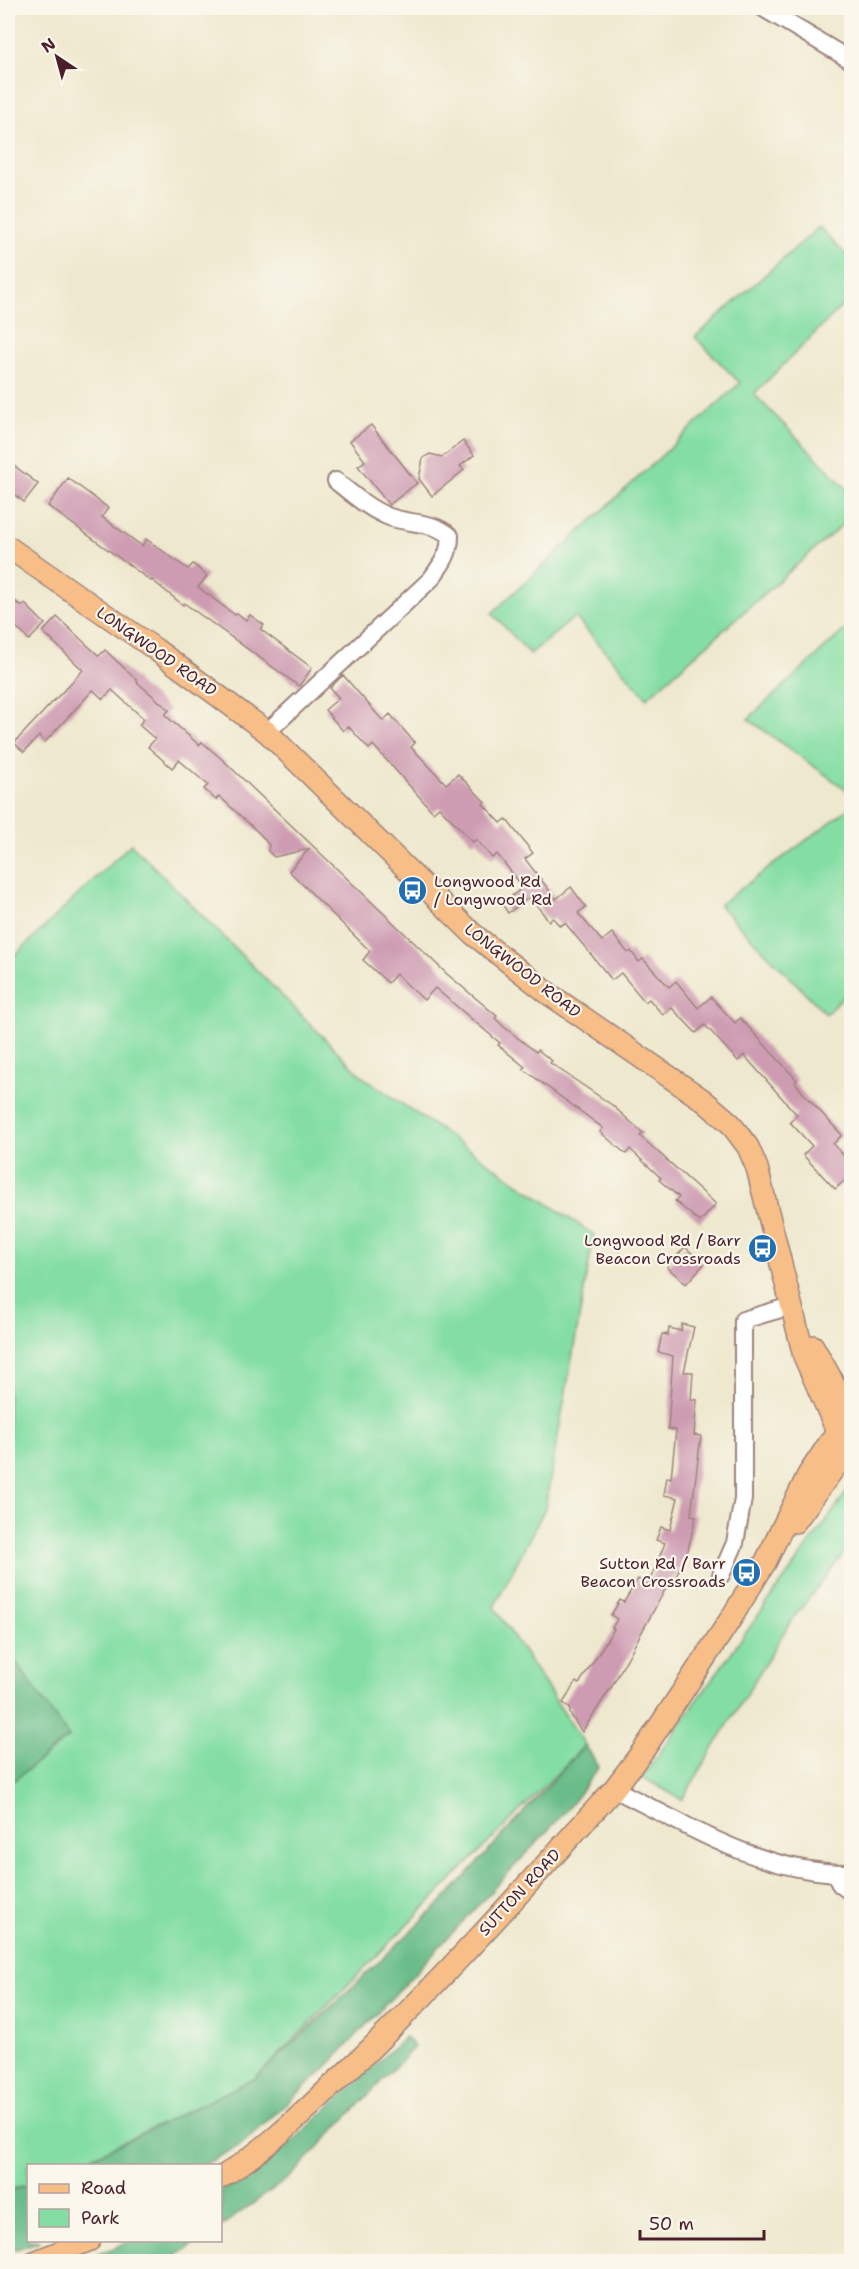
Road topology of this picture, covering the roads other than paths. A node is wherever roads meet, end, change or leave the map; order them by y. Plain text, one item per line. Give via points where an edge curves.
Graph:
1 (763, 8) edge
2 (852, 61) edge
3 (336, 481) dead end
4 (8, 547) edge
5 (267, 732) junction
6 (791, 1306) junction
7 (849, 1431) edge
8 (721, 1575) dead end
9 (614, 1789) junction
10 (834, 1873) junction
11 (852, 1873) edge
12 (852, 1893) edge
13 (222, 2177) edge
14 (87, 2242) edge
15 (34, 2262) edge

1 - 2 street
3 - 5 street via 387,516 441,528 450,536 450,546 431,579
4 - 5 main road, LONGWOOD ROAD
5 - 6 main road, LONGWOOD ROAD via 473,934 549,994 703,1100 730,1123 748,1147 757,1168
6 - 7 main road, LONGWOOD ROAD via 804,1356
6 - 8 street via 743,1320 743,1499 735,1543
7 - 9 main road, SUTTON ROAD via 822,1488 766,1561 652,1738
9 - 10 street via 730,1848 781,1865
9 - 13 main road, SUTTON ROAD via 380,2040 283,2132
10 - 11 street
10 - 12 street
14 - 15 main road

